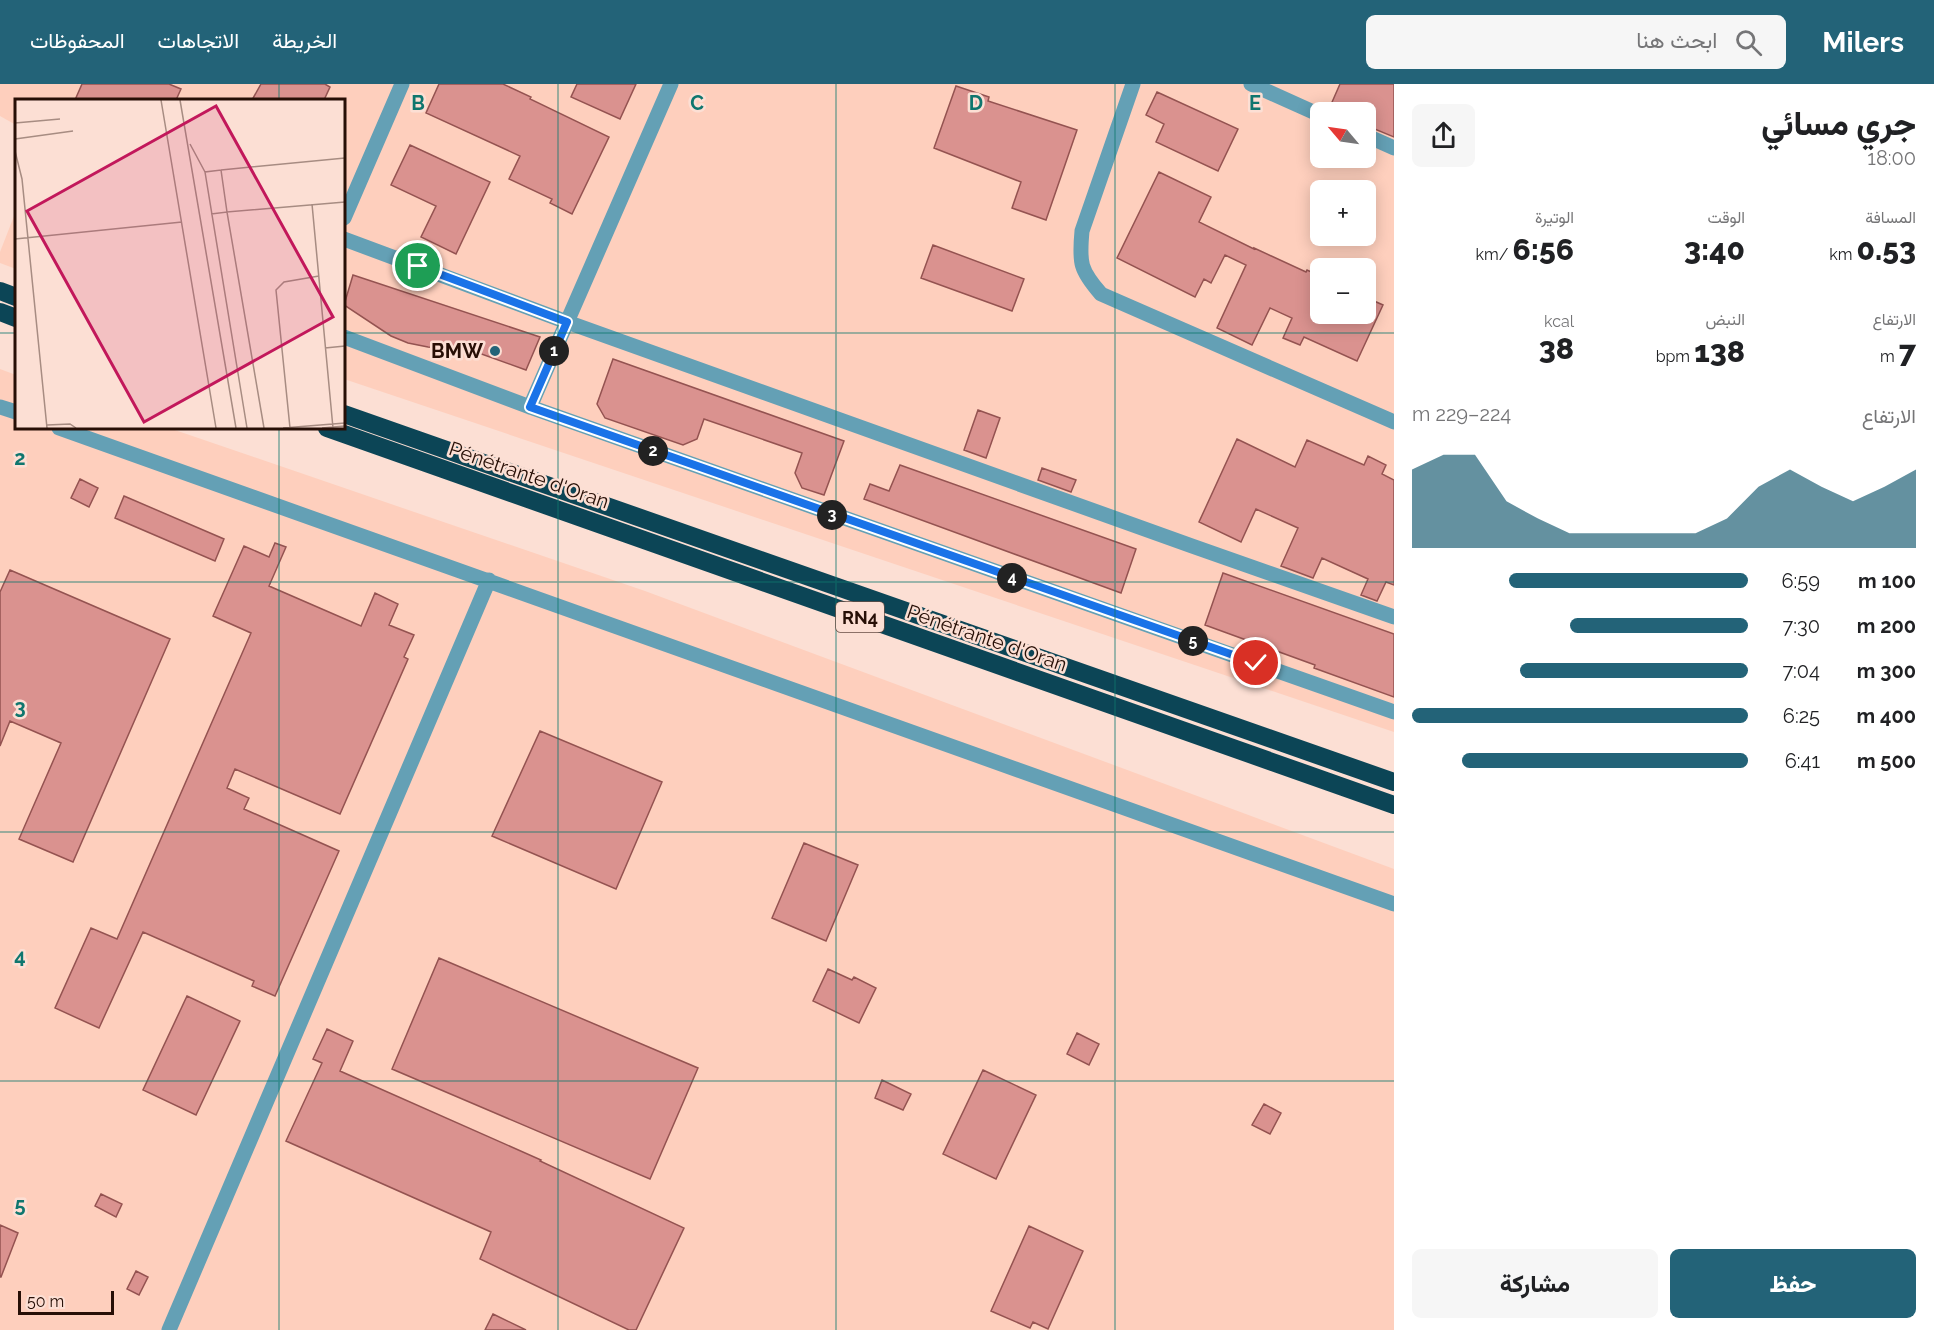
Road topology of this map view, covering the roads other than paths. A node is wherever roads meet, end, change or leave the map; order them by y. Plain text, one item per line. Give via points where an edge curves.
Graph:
1 (402, 84) edge
2 (671, 84) edge
3 (1133, 84) edge
4 (1251, 84) edge
5 (1310, 111) edge
6 (1376, 140) edge
7 (1394, 147) edge
8 (345, 216) edge
9 (345, 239) edge
10 (0, 291) edge
11 (15, 297) edge
12 (0, 312) edge
13 (15, 318) edge
14 (567, 322) junction
15 (345, 337) edge
16 (0, 407) edge
17 (530, 407) junction
18 (15, 412) edge
19 (345, 414) edge
20 (1394, 422) edge
21 (62, 429) edge
22 (330, 429) edge
23 (489, 580) junction
24 (1394, 617) edge
25 (1394, 712) edge
26 (1394, 782) edge
27 (1394, 805) edge
28 (1394, 904) edge
29 (169, 1330) edge

1 - 8 street
2 - 14 street
3 - 20 street via 1082,231 1079,257 1087,278 1101,294
4 - 5 street
6 - 7 street
9 - 14 street
10 - 11 highway
12 - 13 highway
14 - 17 street
14 - 24 street
15 - 17 street
16 - 18 street
17 - 25 street
19 - 26 highway, Pénétrante d'Oran / RN4
21 - 23 street
22 - 27 highway, Pénétrante d'Oran / RN4
23 - 28 street
23 - 29 street

